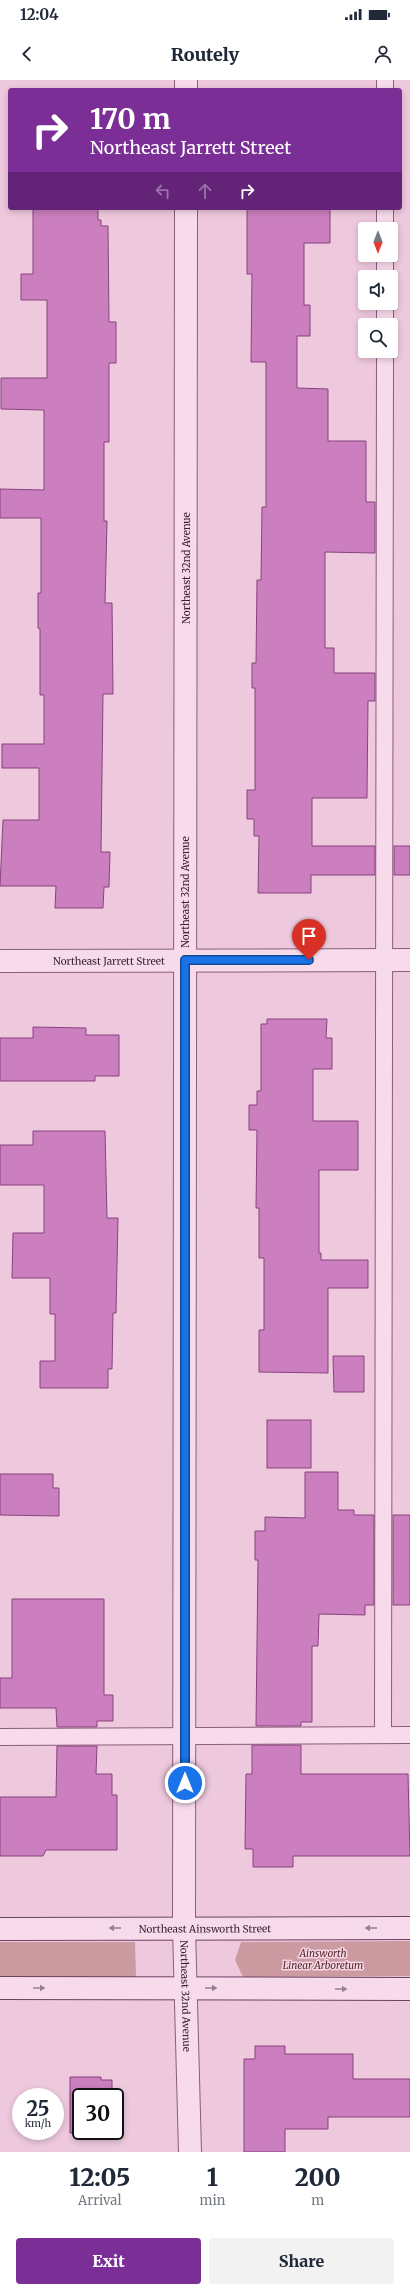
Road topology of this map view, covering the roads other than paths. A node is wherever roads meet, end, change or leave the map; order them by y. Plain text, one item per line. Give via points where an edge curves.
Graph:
1 (186, 210) edge
2 (385, 210) edge
3 (385, 222) edge
4 (386, 358) edge
5 (185, 960) junction
6 (386, 960) junction
7 (410, 960) edge
8 (0, 961) edge
9 (383, 1735) junction
10 (410, 1735) edge
11 (185, 1736) junction
12 (0, 1737) edge
13 (184, 1928) junction
14 (410, 1928) edge
15 (0, 1929) edge
16 (0, 1988) edge
17 (185, 1988) junction
18 (410, 1989) edge
19 (190, 2152) edge

1 - 5 street, Northeast 32nd Avenue
2 - 3 lane
4 - 6 lane
5 - 6 street, Northeast Jarrett Street
5 - 8 street, Northeast Jarrett Street
5 - 11 street, Northeast 32nd Avenue
6 - 7 street, Northeast Jarrett Street
6 - 9 lane
9 - 10 lane
9 - 11 lane
11 - 12 lane
11 - 13 street, Northeast 32nd Avenue
14 -> 13 street, Northeast Ainsworth Street
13 -> 15 street, Northeast Ainsworth Street
13 - 17 street, Northeast 32nd Avenue
16 -> 17 street
17 -> 18 street
17 - 19 street, Northeast 32nd Avenue

